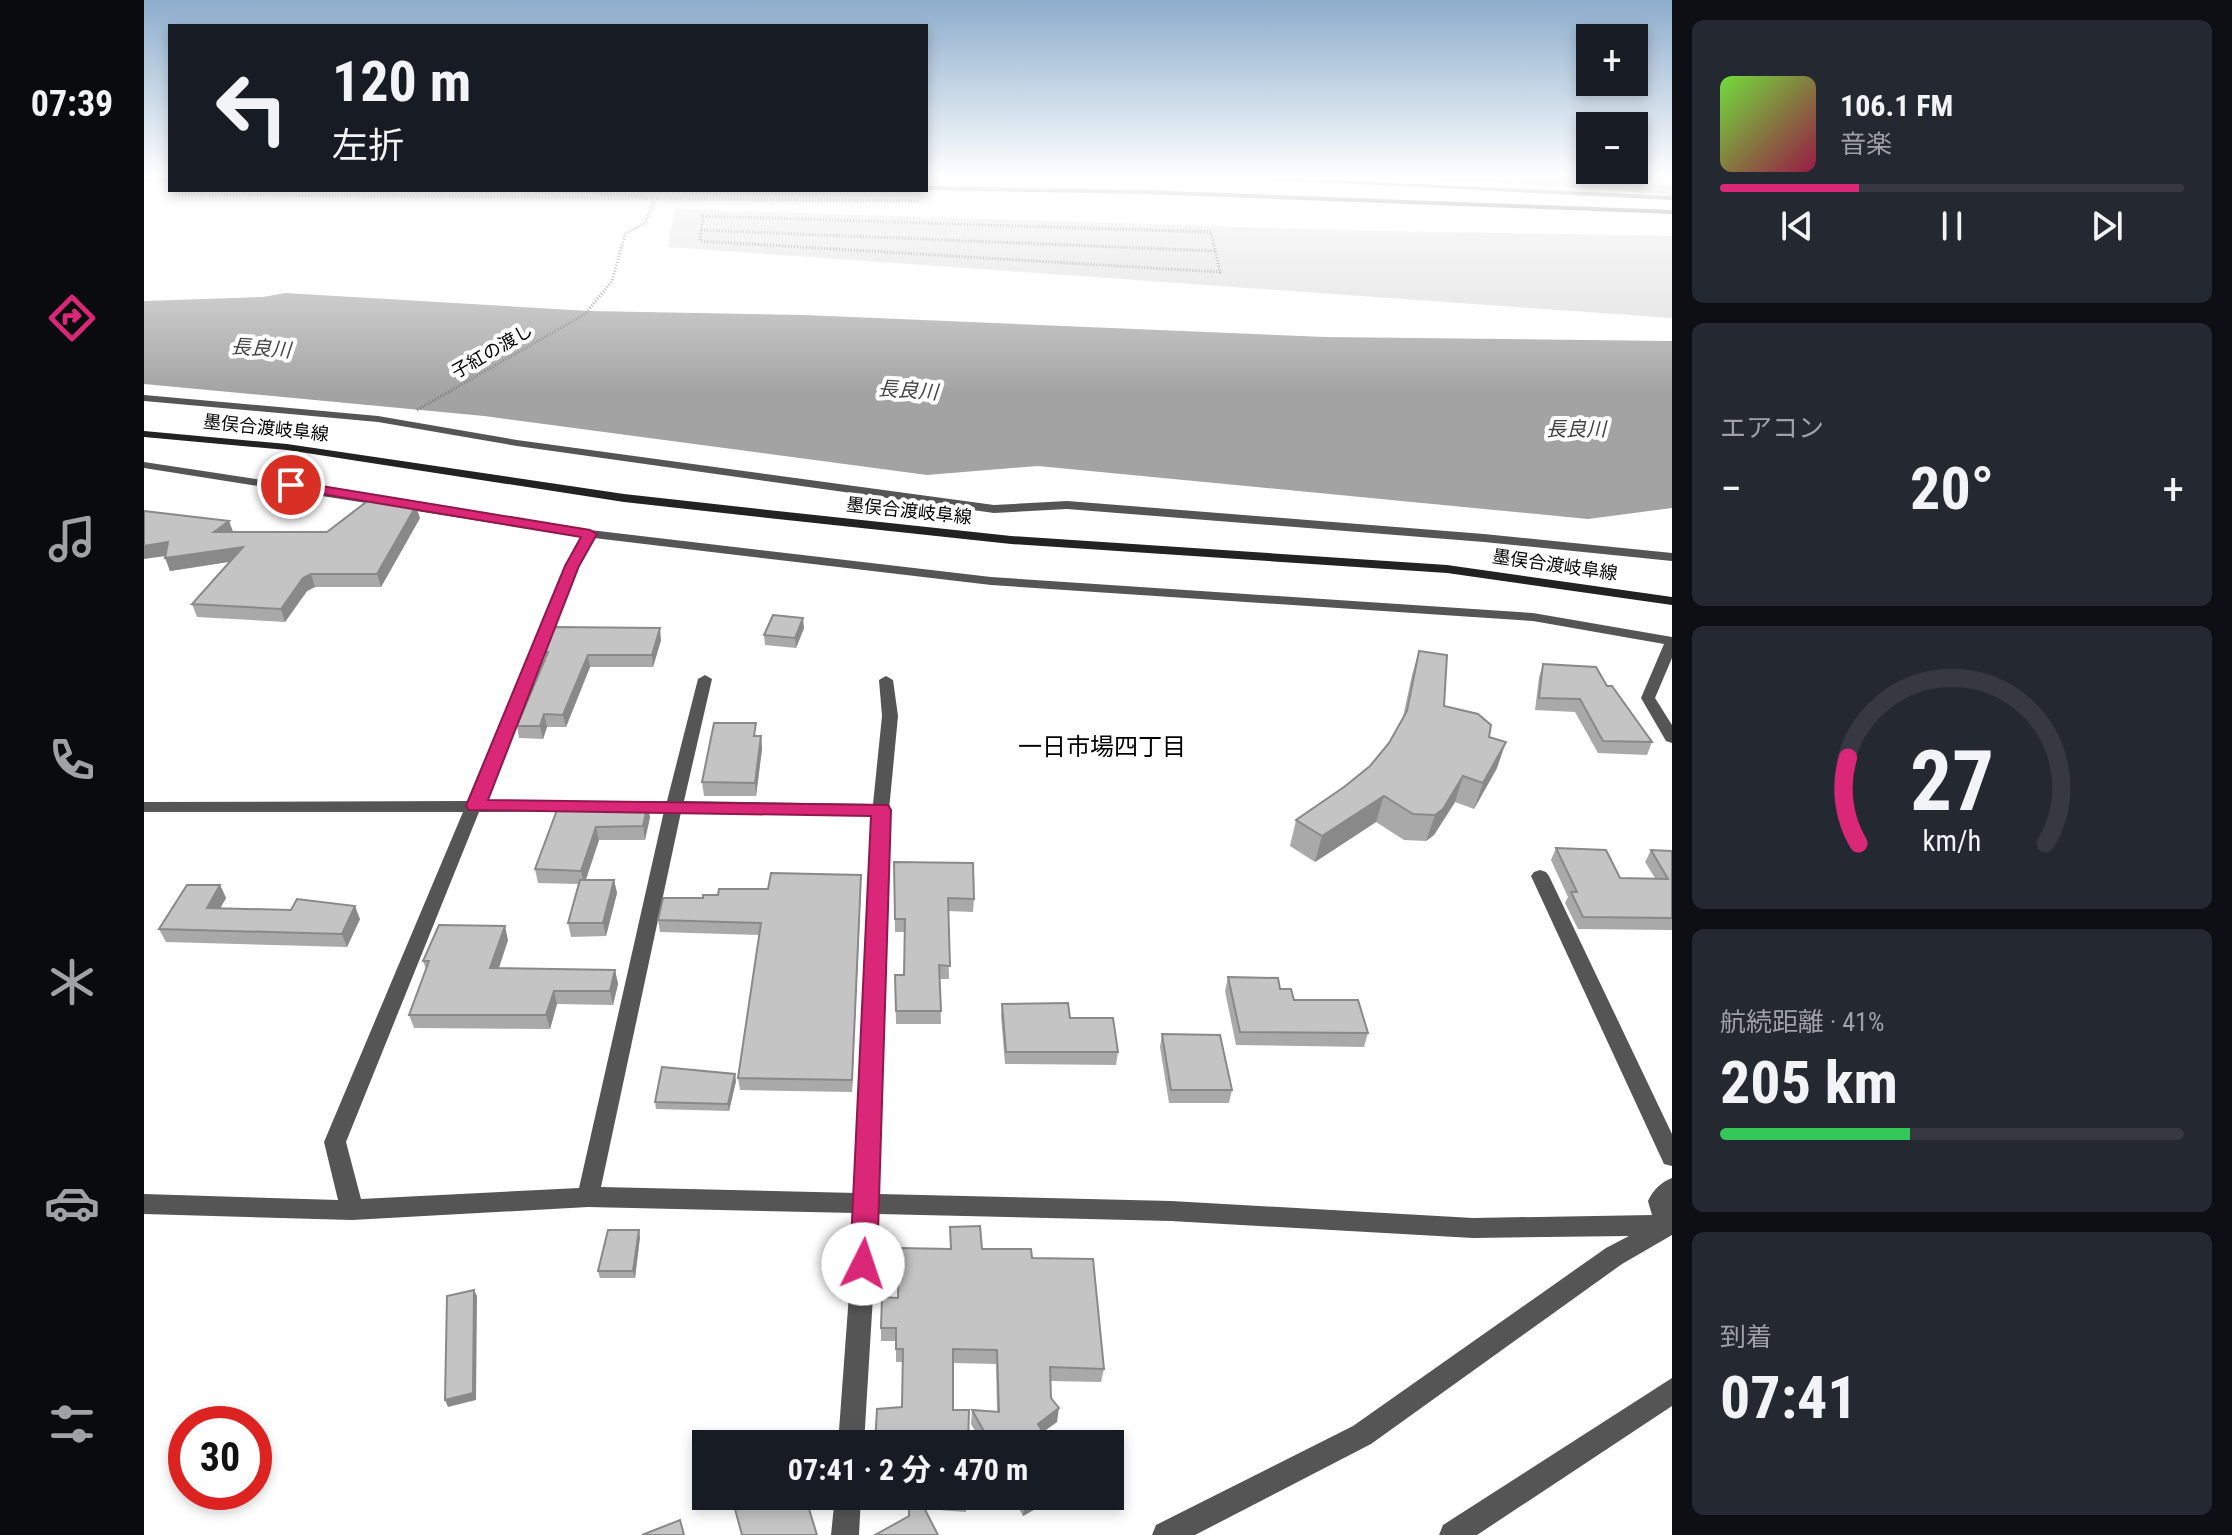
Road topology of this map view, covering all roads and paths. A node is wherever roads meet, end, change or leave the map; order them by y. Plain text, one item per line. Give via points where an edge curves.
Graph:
1 (621, 250) edge
2 (845, 250) edge
3 (1182, 250) edge
4 (1215, 251) joint
5 (144, 398) edge
6 (413, 412) dead end
7 (144, 434) edge
8 (144, 465) edge
9 (590, 534) junction
10 (1672, 557) edge
11 (1672, 601) edge
12 (1672, 641) edge
13 (705, 679) dead end
14 (886, 680) dead end
15 (1672, 738) edge
16 (476, 806) junction
17 (674, 806) junction
18 (144, 807) edge
19 (881, 810) junction
20 (1540, 876) dead end
21 (1672, 1157) edge
22 (1672, 1188) edge
23 (588, 1197) junction
24 (144, 1204) edge
25 (867, 1204) junction
26 (352, 1210) junction
27 (1670, 1225) edge
28 (1672, 1391) edge
29 (852, 1430) edge
30 (847, 1510) edge
31 (845, 1535) edge
32 (1166, 1535) edge
33 (1453, 1535) edge

1 - 6 path, 子紅の渡し via 612,281 585,314
2 - 4 path via 1220,272
3 - 4 path
5 - 10 street via 378,419 546,448 994,509 1067,505
7 - 11 main road, 墨俣合渡岐阜線 via 287,447 624,498 768,514 1011,540 1447,569
8 - 9 street
9 - 12 street via 1004,582 1518,616
9 - 16 street via 572,566
12 - 15 street via 1648,698
13 - 17 street
14 - 19 street via 890,716
16 - 17 street
16 - 18 street
16 - 26 street via 335,1142
17 - 19 street
17 - 23 street
19 - 25 street
20 - 21 street
22 - 27 street via 1659,1201
23 - 25 street
23 - 26 street
24 - 26 street
25 - 27 street via 1171,1211 1473,1228
25 - 29 street
27 - 32 street via 1614,1256 1362,1435
28 - 33 street
30 - 31 street

